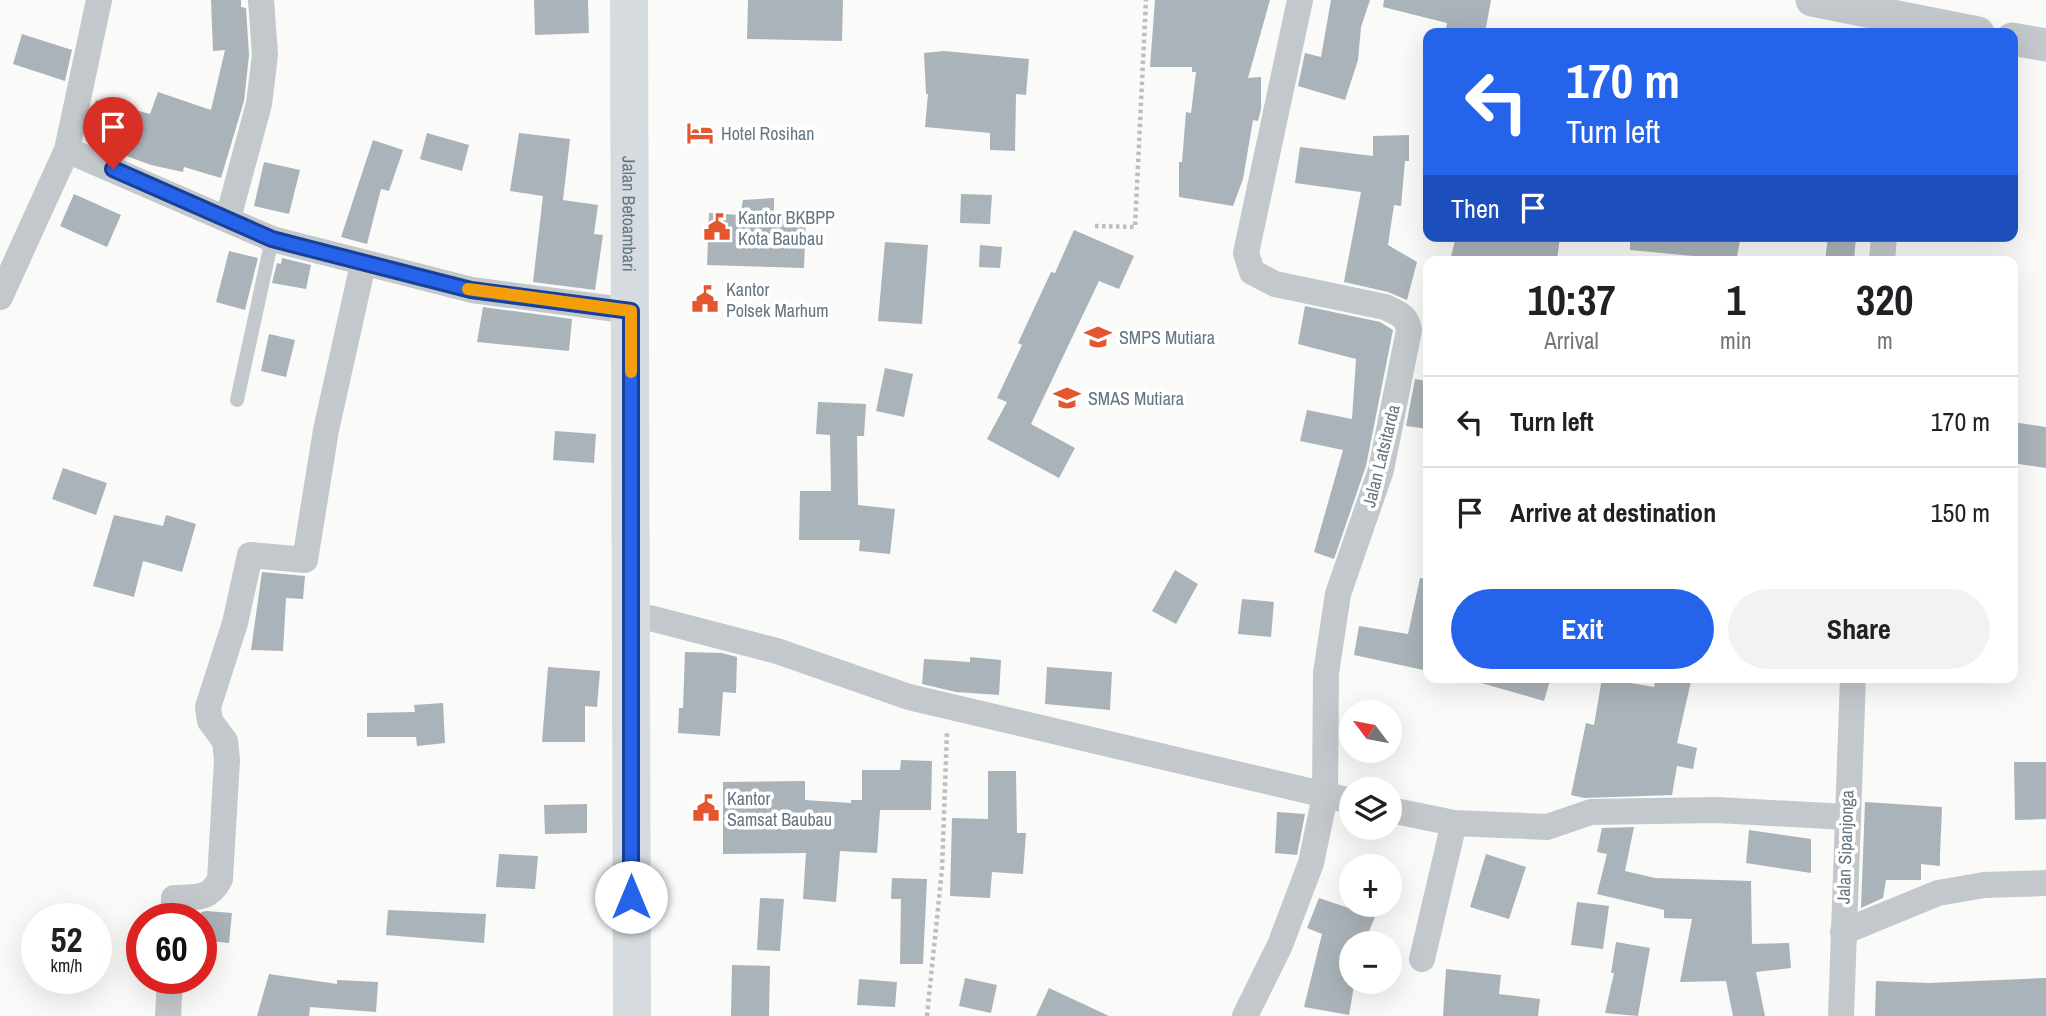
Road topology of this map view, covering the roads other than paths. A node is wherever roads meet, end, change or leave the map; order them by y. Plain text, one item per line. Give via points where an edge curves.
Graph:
1 (99, 0) edge
2 (261, 0) edge
3 (629, 0) edge
4 (648, 0) edge
5 (1300, 0) edge
6 (1812, 0) edge
7 (1908, 18) edge
8 (1955, 28) edge
9 (2018, 40) edge
10 (2046, 45) edge
11 (67, 150) junction
12 (228, 218) junction
13 (272, 239) junction
14 (363, 264) junction
15 (0, 297) edge
16 (631, 311) junction
17 (237, 400) dead end
18 (650, 618) junction
19 (1853, 683) edge
20 (1325, 796) junction
21 (1339, 799) edge
22 (1402, 812) edge
23 (1846, 817) junction
24 (1454, 823) junction
25 (2046, 883) edge
26 (174, 903) edge
27 (1843, 932) junction
28 (640, 953) junction
29 (1422, 959) dead end
30 (169, 994) edge
31 (167, 1016) edge
32 (632, 1016) edge
33 (650, 1016) edge
34 (1245, 1016) edge
35 (1841, 1016) edge

1 - 11 street
2 - 12 street via 265,55 259,104
3 - 16 main road, Jalan Betoambari
4 - 18 main road, Jalan Betoambari
5 - 20 street, Jalan Latsitarda via 1247,261 1252,272 1275,284 1385,307 1402,315 1409,330 1381,470 1338,594 1325,673
6 - 7 street
7 - 8 street
9 - 10 street
11 - 12 street
11 - 15 street
12 - 13 street
13 - 14 street
13 - 17 lane
14 - 16 street via 471,290
14 - 26 street via 326,430 305,559 250,555 235,623 208,707 210,721 225,741 227,760 220,879 214,892 174,898
16 - 28 main road, Jalan Betoambari
18 - 20 street via 777,651 909,698
18 - 28 main road, Jalan Betoambari
19 - 23 street, Jalan Sipanjonga
20 - 21 street
20 - 34 street, Jalan Latsitarda via 1311,863 1280,944
22 - 24 street
23 - 24 street via 1717,810 1591,812 1547,827
23 - 27 street, Jalan Sipanjonga
24 - 29 street
25 - 27 street via 1983,885 1938,893
27 - 35 street, Jalan Sipanjonga
28 - 32 main road, Jalan Betoambari
28 - 33 main road, Jalan Betoambari
30 - 31 street

